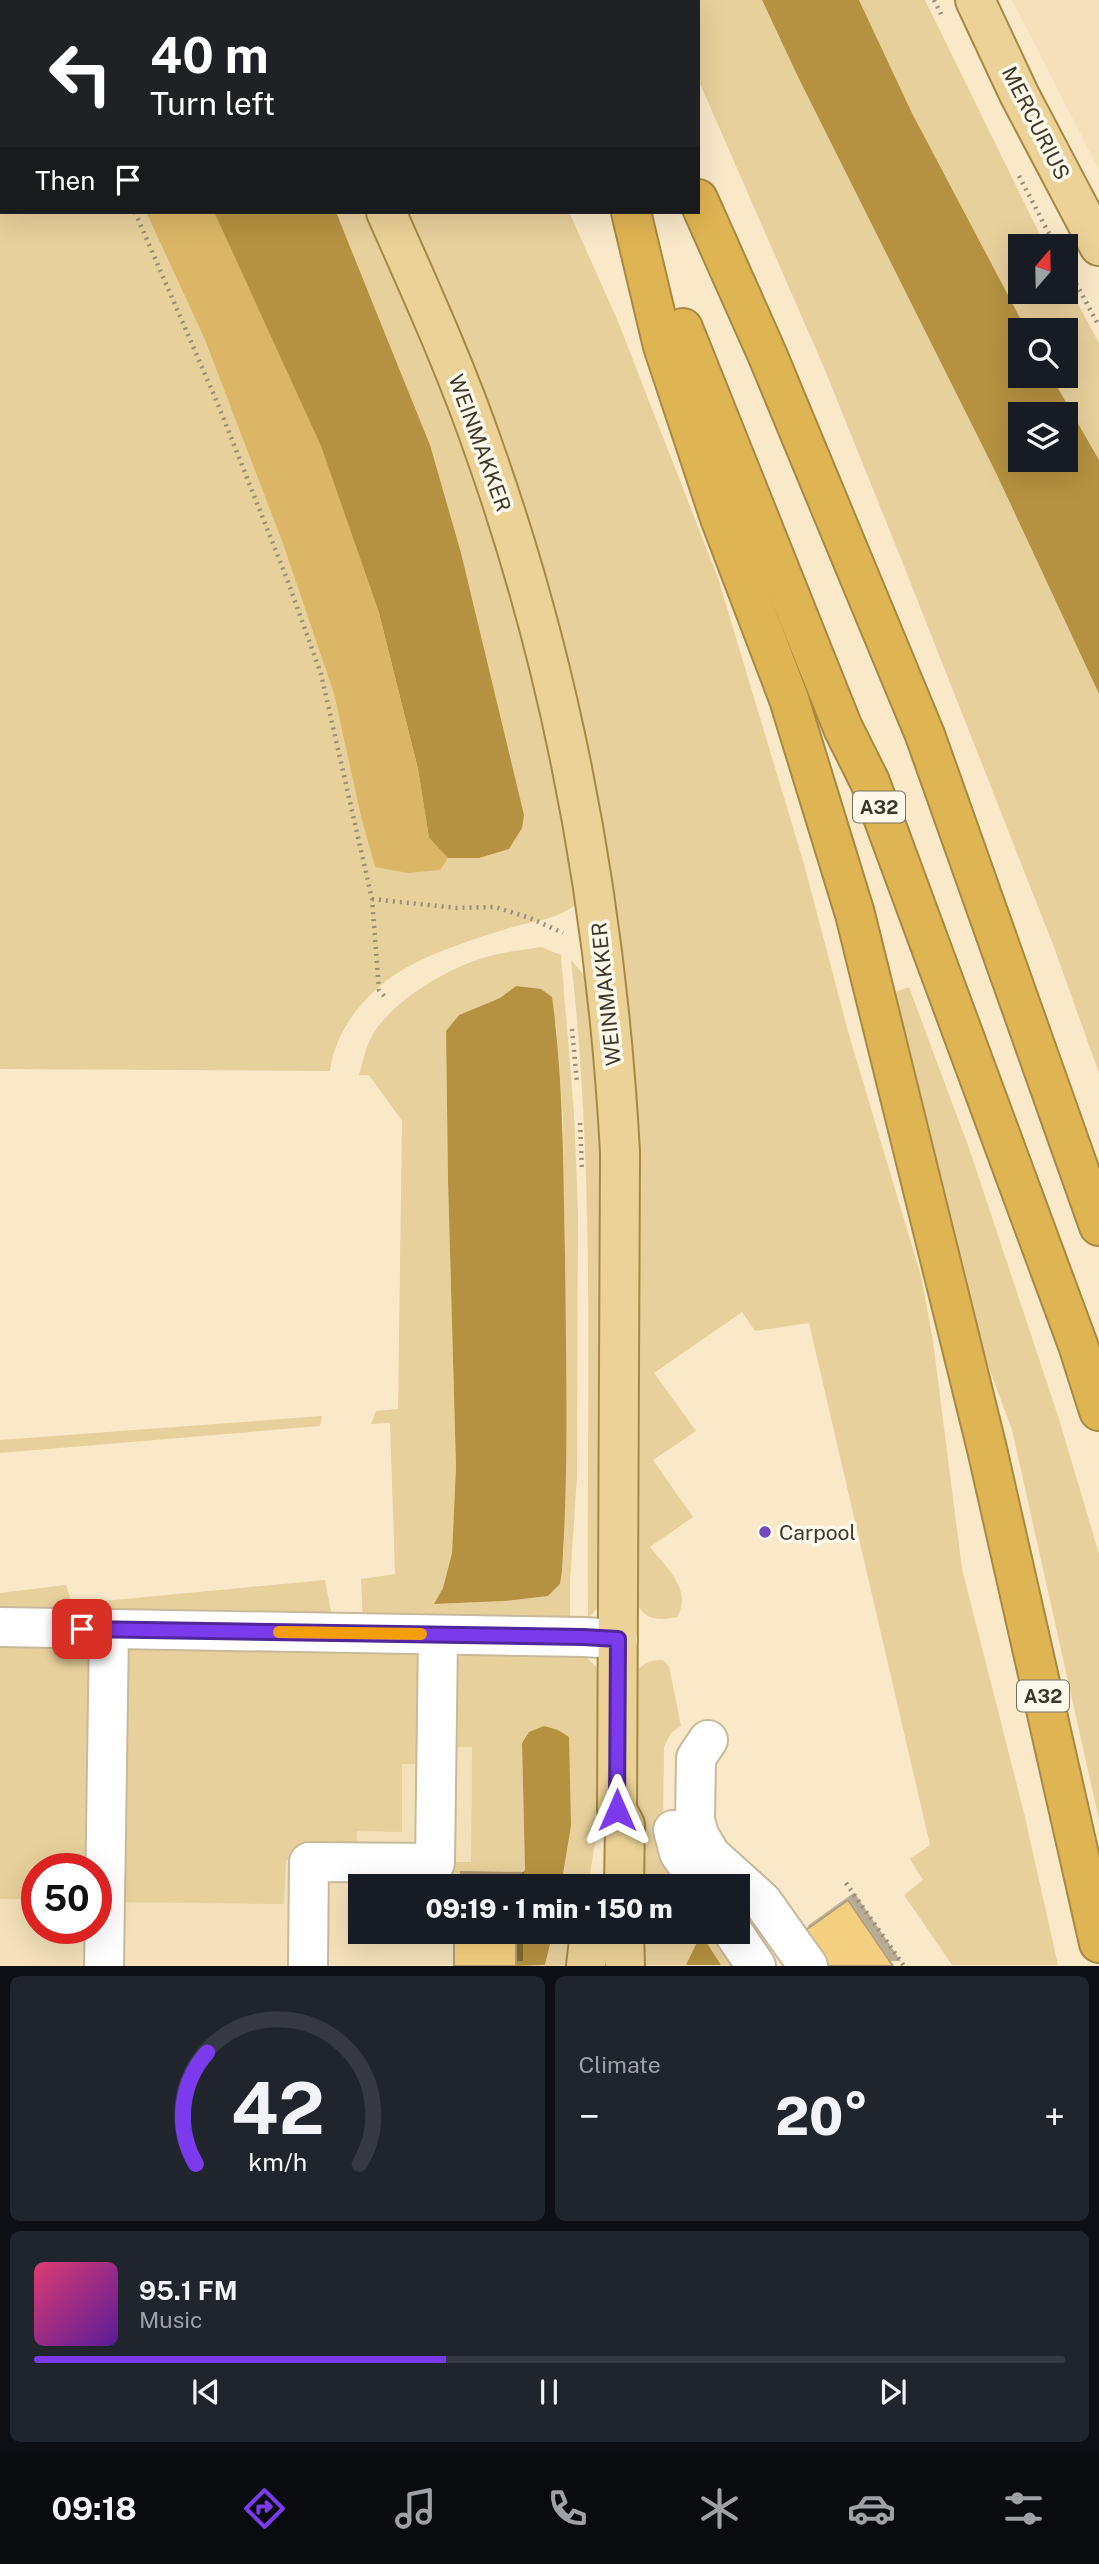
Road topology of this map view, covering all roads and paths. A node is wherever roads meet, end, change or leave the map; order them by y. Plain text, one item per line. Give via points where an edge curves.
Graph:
1 (975, 0) edge
2 (700, 203) edge
3 (136, 214) edge
4 (387, 214) edge
5 (634, 214) edge
6 (635, 214) edge
7 (1099, 246) edge
8 (1078, 287) edge
9 (1099, 326) edge
10 (372, 899) junction
11 (564, 944) dead end
12 (386, 998) dead end
13 (572, 1025) dead end
14 (578, 1095) dead end
15 (580, 1119) dead end
16 (582, 1172) dead end
17 (1099, 1226) edge
18 (1099, 1411) edge
19 (0, 1627) edge
20 (109, 1630) junction
21 (438, 1635) junction
22 (618, 1639) junction
23 (617, 1810) junction
24 (599, 1874) edge
25 (624, 1874) edge
26 (694, 1874) edge
27 (733, 1874) edge
28 (846, 1884) dead end
29 (750, 1889) edge
30 (1099, 1943) edge
31 (589, 1944) edge
32 (624, 1944) edge
33 (741, 1944) edge
34 (104, 1965) edge
35 (308, 1965) edge
36 (586, 1965) edge
37 (625, 1965) edge
38 (756, 1965) edge
39 (808, 1965) edge
40 (904, 1965) edge

1 - 7 main road, MERCURIUS
2 - 17 highway via 925,735
3 - 10 path via 222,414 321,674
4 - 22 main road, WEINMAKKER via 462,388 519,557 557,689 591,865 607,986 620,1152
5 - 30 highway, A32 via 663,346 720,518 789,699 855,914 983,1435
6 - 18 highway, A32 via 838,715 870,782
8 - 9 path
10 - 11 path via 495,907 563,932
10 - 12 path via 379,990
13 - 14 path
15 - 16 path
19 - 20 lane
20 - 21 lane
20 - 34 lane
21 - 22 lane
21 - 35 lane via 435,1863 309,1862
22 - 23 main road, WEINMAKKER
23 - 24 main road, WEINMAKKER via 606,1822
23 - 25 main road, WEINMAKKER via 625,1825
26 - 27 lane via 679,1853 673,1829 671,1754 674,1746 706,1731 696,1758 695,1820 711,1855
28 - 40 path
29 - 39 lane
31 - 36 main road
32 - 37 main road
33 - 38 lane

